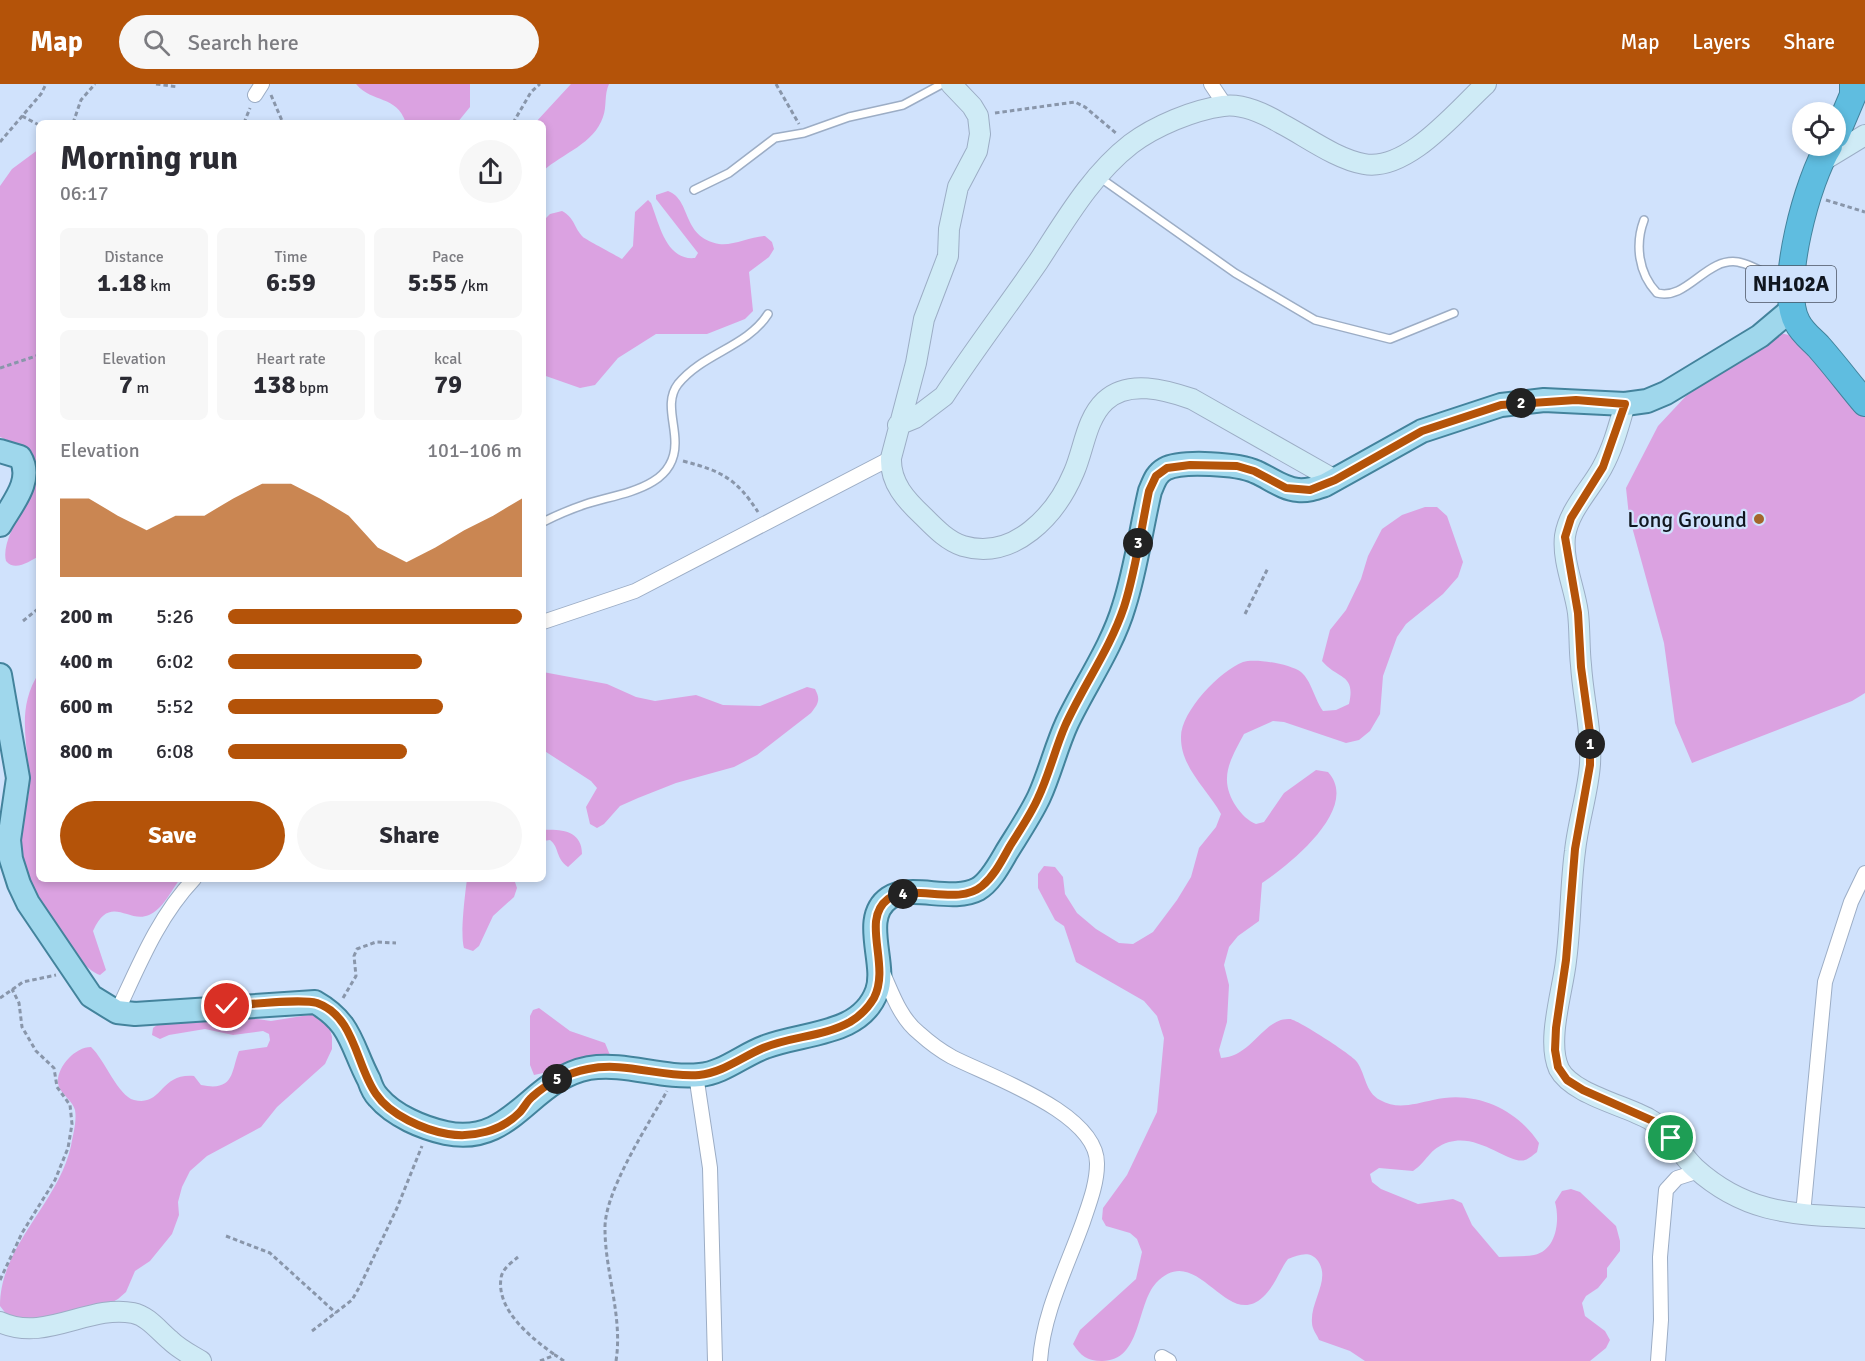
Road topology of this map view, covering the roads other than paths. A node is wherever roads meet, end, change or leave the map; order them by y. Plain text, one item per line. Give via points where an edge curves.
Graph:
1 (942, 84) edge
2 (951, 84) edge
3 (1212, 84) edge
4 (1486, 84) edge
5 (1853, 84) edge
6 (1225, 105) junction
7 (1846, 112) edge
8 (1865, 135) edge
9 (1846, 144) edge
10 (1822, 156) edge
11 (1099, 177) junction
12 (694, 190) dead end
13 (1644, 220) dead end
14 (1791, 297) junction
15 (1454, 313) dead end
16 (768, 314) dead end
17 (1865, 403) edge
18 (1625, 404) junction
19 (898, 425) junction
20 (0, 451) edge
21 (891, 458) junction
22 (1335, 480) junction
23 (546, 521) edge
24 (0, 525) edge
25 (546, 621) edge
26 (0, 675) edge
27 (1865, 873) edge
28 (192, 882) edge
29 (881, 969) junction
30 (117, 1012) junction
31 (686, 1075) junction
32 (1699, 1171) junction
33 (1803, 1214) junction
34 (1865, 1218) edge
35 (0, 1322) edge
36 (201, 1361) edge
37 (715, 1361) edge
38 (1040, 1361) edge
39 (1658, 1361) edge

1 - 12 lane via 903,105 775,138 729,172
2 - 19 main road via 978,116 980,134 977,151 958,187 948,256 924,319
3 - 6 street
4 - 6 main road via 1429,138 1395,158 1366,165 1252,109
5 - 7 highway
6 - 11 main road via 1148,133 1130,145
8 - 9 main road
10 - 14 highway, NH102A via 1807,194
11 - 15 lane via 1236,273 1315,320 1390,339
11 - 19 main road via 944,396 915,418
13 - 14 lane via 1637,245 1648,280 1657,293 1676,291 1720,263 1738,262
14 - 17 highway, NH102A via 1804,334
14 - 18 main road via 1760,336 1674,388 1647,401
16 - 23 lane via 753,333 696,367 674,391 673,458 663,474 651,483
18 - 22 main road via 1554,400 1501,405 1422,431
18 - 32 main road via 1603,467 1571,518 1565,537 1578,613 1590,765 1575,849 1555,1050 1558,1067 1567,1080 1653,1121
19 - 21 main road
20 - 24 main road via 20,457 26,468 24,483
21 - 22 main road via 899,490 918,511 942,535 961,546 979,549 1002,548 1028,533 1050,513 1075,470 1094,416 1105,400 1144,387 1192,399
21 - 25 street via 635,591
22 - 29 main road via 1310,490 1298,490 1237,466 1190,465 1167,468 1156,476 1149,491 1124,608 1065,728 1038,799 995,871 980,888 960,895 891,896 879,908 875,923
26 - 30 main road via 18,778 10,859 28,903 91,996
27 - 33 street via 1851,902 1825,982
28 - 30 street via 160,922
29 - 31 main road via 869,1006 851,1021 828,1032 765,1047 710,1073
29 - 38 street via 899,1010 917,1032 949,1055 1057,1109 1073,1120 1094,1147 1097,1164 1091,1198 1047,1318
30 - 31 main road via 315,1002 335,1013 352,1039 377,1097 409,1121 447,1134 472,1135 497,1128 558,1078 588,1068 621,1066
31 - 37 street via 710,1168
32 - 33 main road via 1734,1197
32 - 39 street via 1677,1178 1666,1190 1659,1257
33 - 34 main road
35 - 36 main road via 10,1327 33,1328 134,1313

